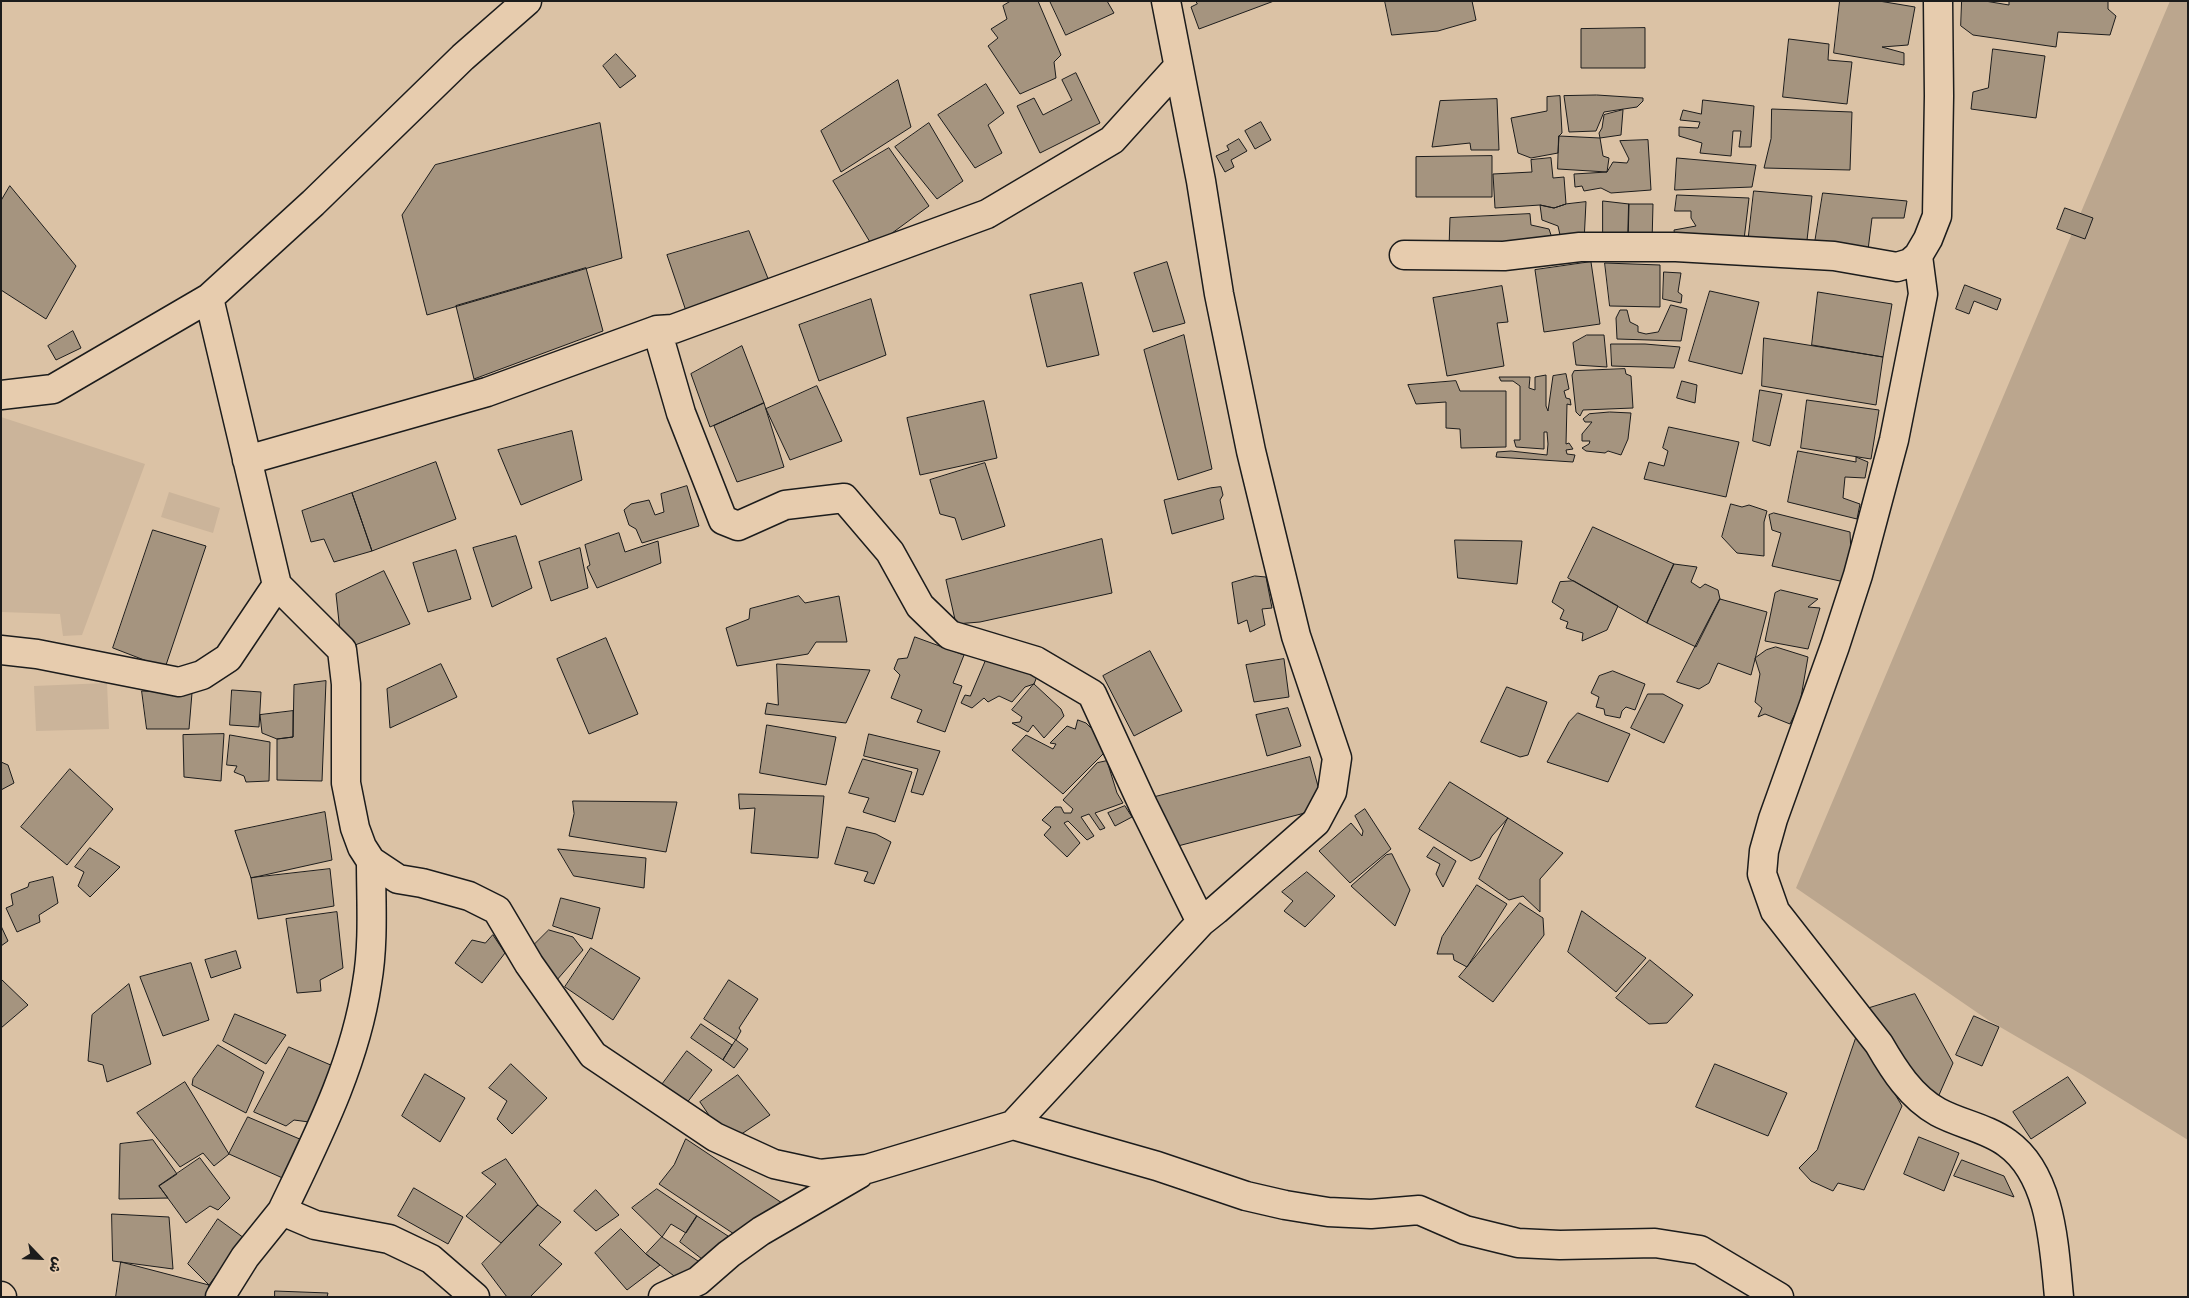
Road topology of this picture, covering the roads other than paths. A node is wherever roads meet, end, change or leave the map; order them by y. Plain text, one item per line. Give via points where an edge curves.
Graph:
1 (527, 1) edge
2 (1166, 1) edge
3 (1938, 1) edge
4 (1178, 68) junction
5 (1404, 254) dead end
6 (1918, 256) junction
7 (209, 298) junction
8 (657, 330) junction
9 (1, 395) edge
10 (247, 460) junction
11 (277, 585) junction
12 (1, 650) edge
13 (371, 861) junction
14 (1201, 922) junction
15 (1013, 1125) junction
16 (867, 1169) junction
17 (282, 1211) junction
18 (1744, 1288) edge
19 (220, 1297) edge
20 (475, 1297) edge
21 (663, 1297) edge
22 (1779, 1297) edge
23 (2059, 1297) edge

1 - 7 street via 463,57 313,203
2 - 4 street
3 - 6 street via 1937,216
4 - 8 street via 1112,140 987,214 673,329
4 - 14 street via 1251,451 1296,636 1338,758 1332,792 1316,822
5 - 6 street via 1504,256 1580,247 1676,247 1834,256 1897,267
6 - 23 street via 1923,294 1894,440 1858,575 1773,819 1764,850 1762,874 1775,911 1910,1090 1937,1112 2008,1143 2035,1176 2047,1206
7 - 9 street via 54,389
7 - 10 street
8 - 10 street via 487,392
8 - 14 street via 682,413 722,520 738,526 785,505 844,498 890,552 920,606 950,635 1036,661 1092,694
10 - 11 street
11 - 12 street via 228,658 202,675 180,682
11 - 13 street via 342,650 346,684 346,783 355,828
13 - 16 street via 398,879 469,896 497,910 528,964 593,1054 715,1138 774,1164 820,1174
13 - 17 street via 368,982 353,1047 322,1129
14 - 15 street
15 - 16 street
15 - 18 street via 1285,1205 1371,1214 1419,1210 1464,1230 1518,1243 1664,1244 1700,1250
16 - 21 street via 761,1231 698,1281
17 - 19 street via 245,1257
17 - 20 street via 315,1225 389,1239 432,1259
18 - 22 street

